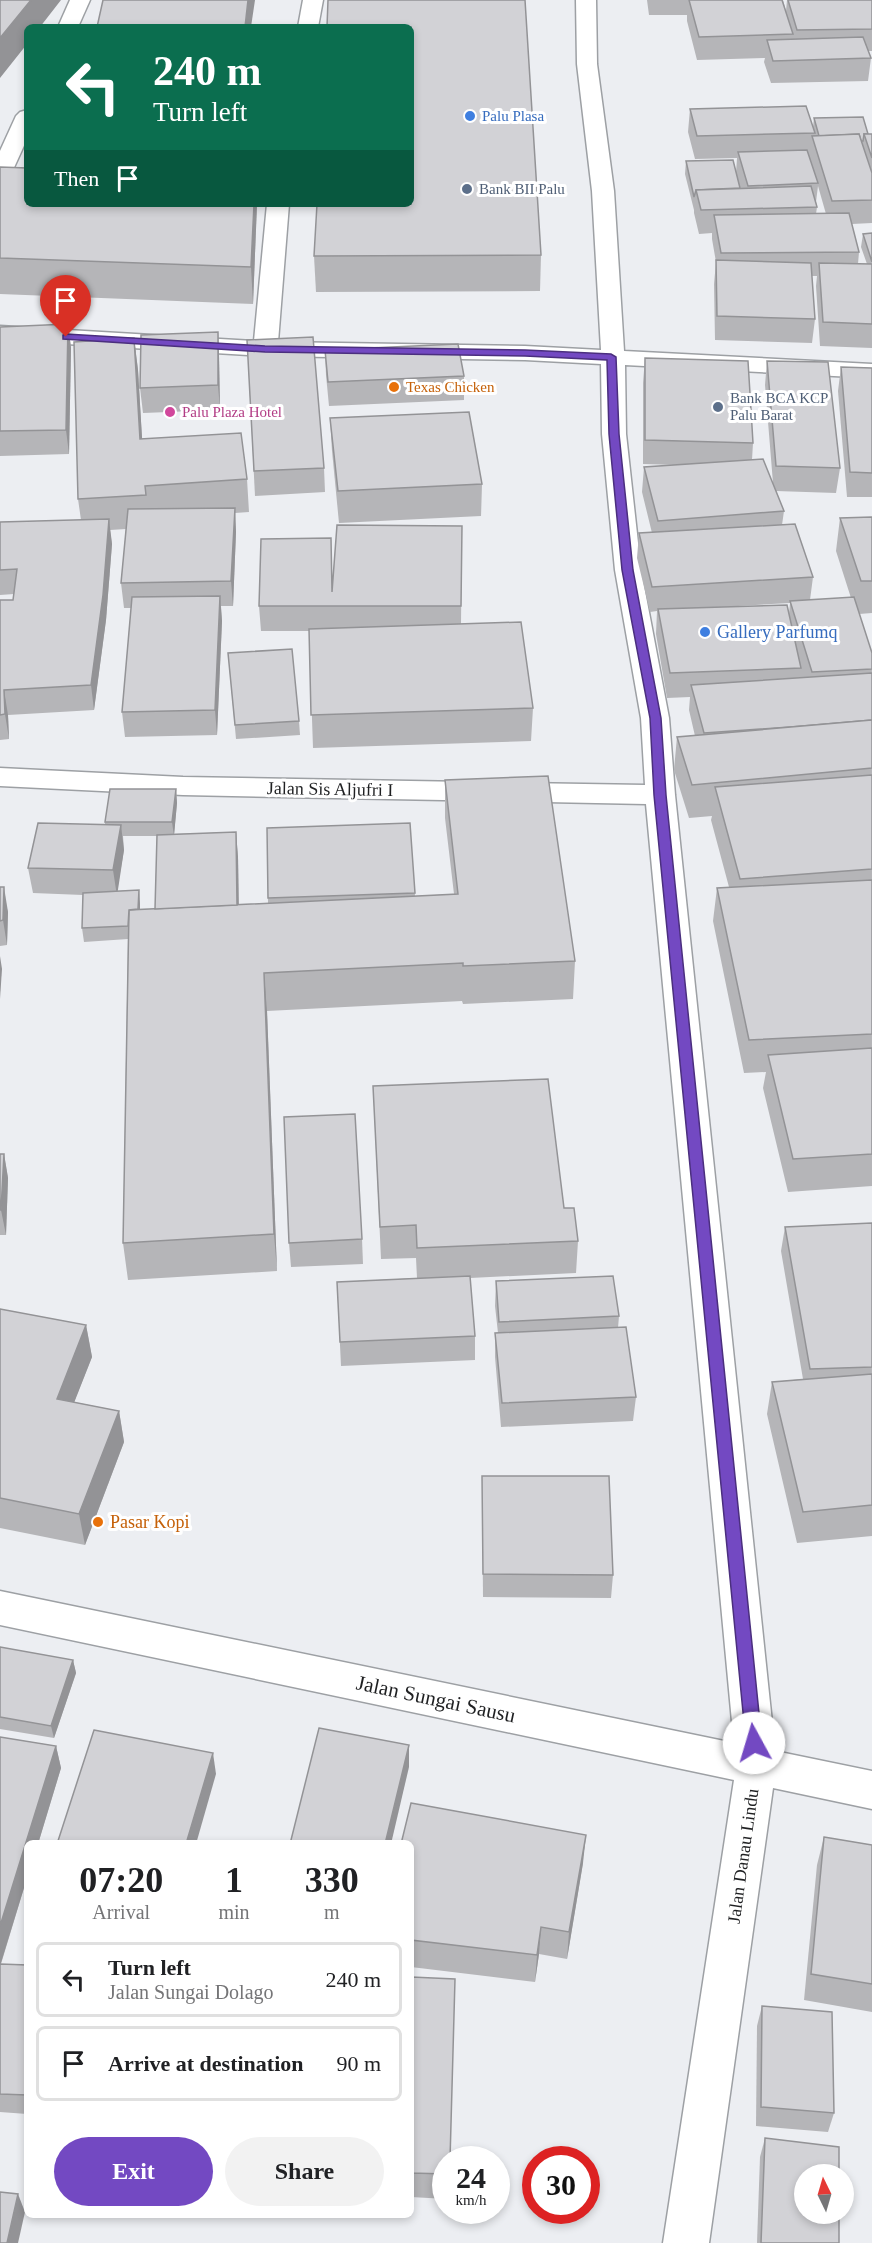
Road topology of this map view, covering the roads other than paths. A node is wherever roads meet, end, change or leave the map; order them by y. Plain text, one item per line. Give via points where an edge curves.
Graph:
1 (80, 0) edge
2 (313, 0) edge
3 (586, 0) edge
4 (69, 24) edge
5 (309, 24) edge
6 (24, 122) edge
7 (1, 172) edge
8 (24, 173) edge
9 (278, 207) edge
10 (0, 333) edge
11 (265, 349) junction
12 (611, 357) junction
13 (872, 371) edge
14 (0, 777) edge
15 (660, 795) junction
16 (0, 1608) edge
17 (756, 1766) junction
18 (872, 1790) edge
19 (686, 2243) edge

1 - 4 street
2 - 5 street
3 - 12 street, Jalan Danau Lindu via 587,64 603,191
6 - 7 street
7 - 8 street
9 - 11 street
10 - 11 street
11 - 12 street
12 - 13 street
12 - 15 street, Jalan Danau Lindu via 614,434 628,570 656,718
14 - 15 street, Jalan Sis Aljufri I via 183,786
15 - 17 street, Jalan Danau Lindu
16 - 17 street, Jalan Sungai Sausu
17 - 18 street, Jalan Sungai Sausu
17 - 19 street, Jalan Danau Lindu

